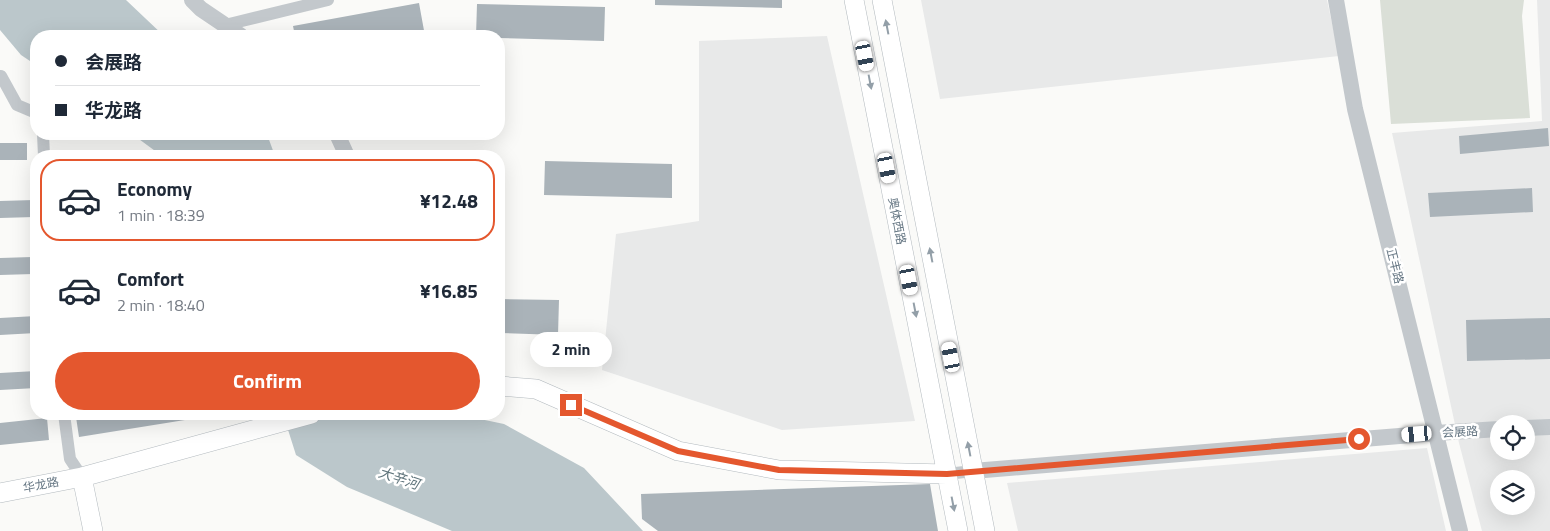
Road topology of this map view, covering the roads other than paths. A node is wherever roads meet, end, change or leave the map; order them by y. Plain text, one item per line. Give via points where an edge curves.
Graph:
1 (192, 0) edge
2 (328, 0) edge
3 (854, 0) edge
4 (882, 0) edge
5 (1336, 0) edge
6 (225, 25) junction
7 (232, 30) edge
8 (1, 76) dead end
9 (30, 110) edge
10 (505, 386) edge
11 (65, 420) edge
12 (288, 420) edge
13 (1550, 426) edge
14 (1535, 427) edge
15 (1490, 430) edge
16 (1436, 433) junction
17 (973, 471) junction
18 (947, 474) junction
19 (82, 477) junction
20 (0, 492) edge
21 (93, 531) edge
22 (958, 531) edge
23 (985, 531) edge
24 (1460, 531) edge

1 - 6 street
2 - 6 street
3 -> 18 main road, 奥体西路
17 -> 4 main road
5 - 16 street, 正丰路 via 1355,109
6 - 7 street
8 - 9 street via 17,105
10 - 18 main road via 536,389 687,453 779,470
11 - 19 street via 70,460
12 - 19 main road, 华龙路
13 - 14 street
15 - 16 street, 会展路
16 - 17 street, 会展路
16 - 24 street, 正丰路
17 - 18 street
17 - 23 main road
18 -> 22 main road, 奥体西路
19 - 20 main road, 华龙路
19 - 21 main road

